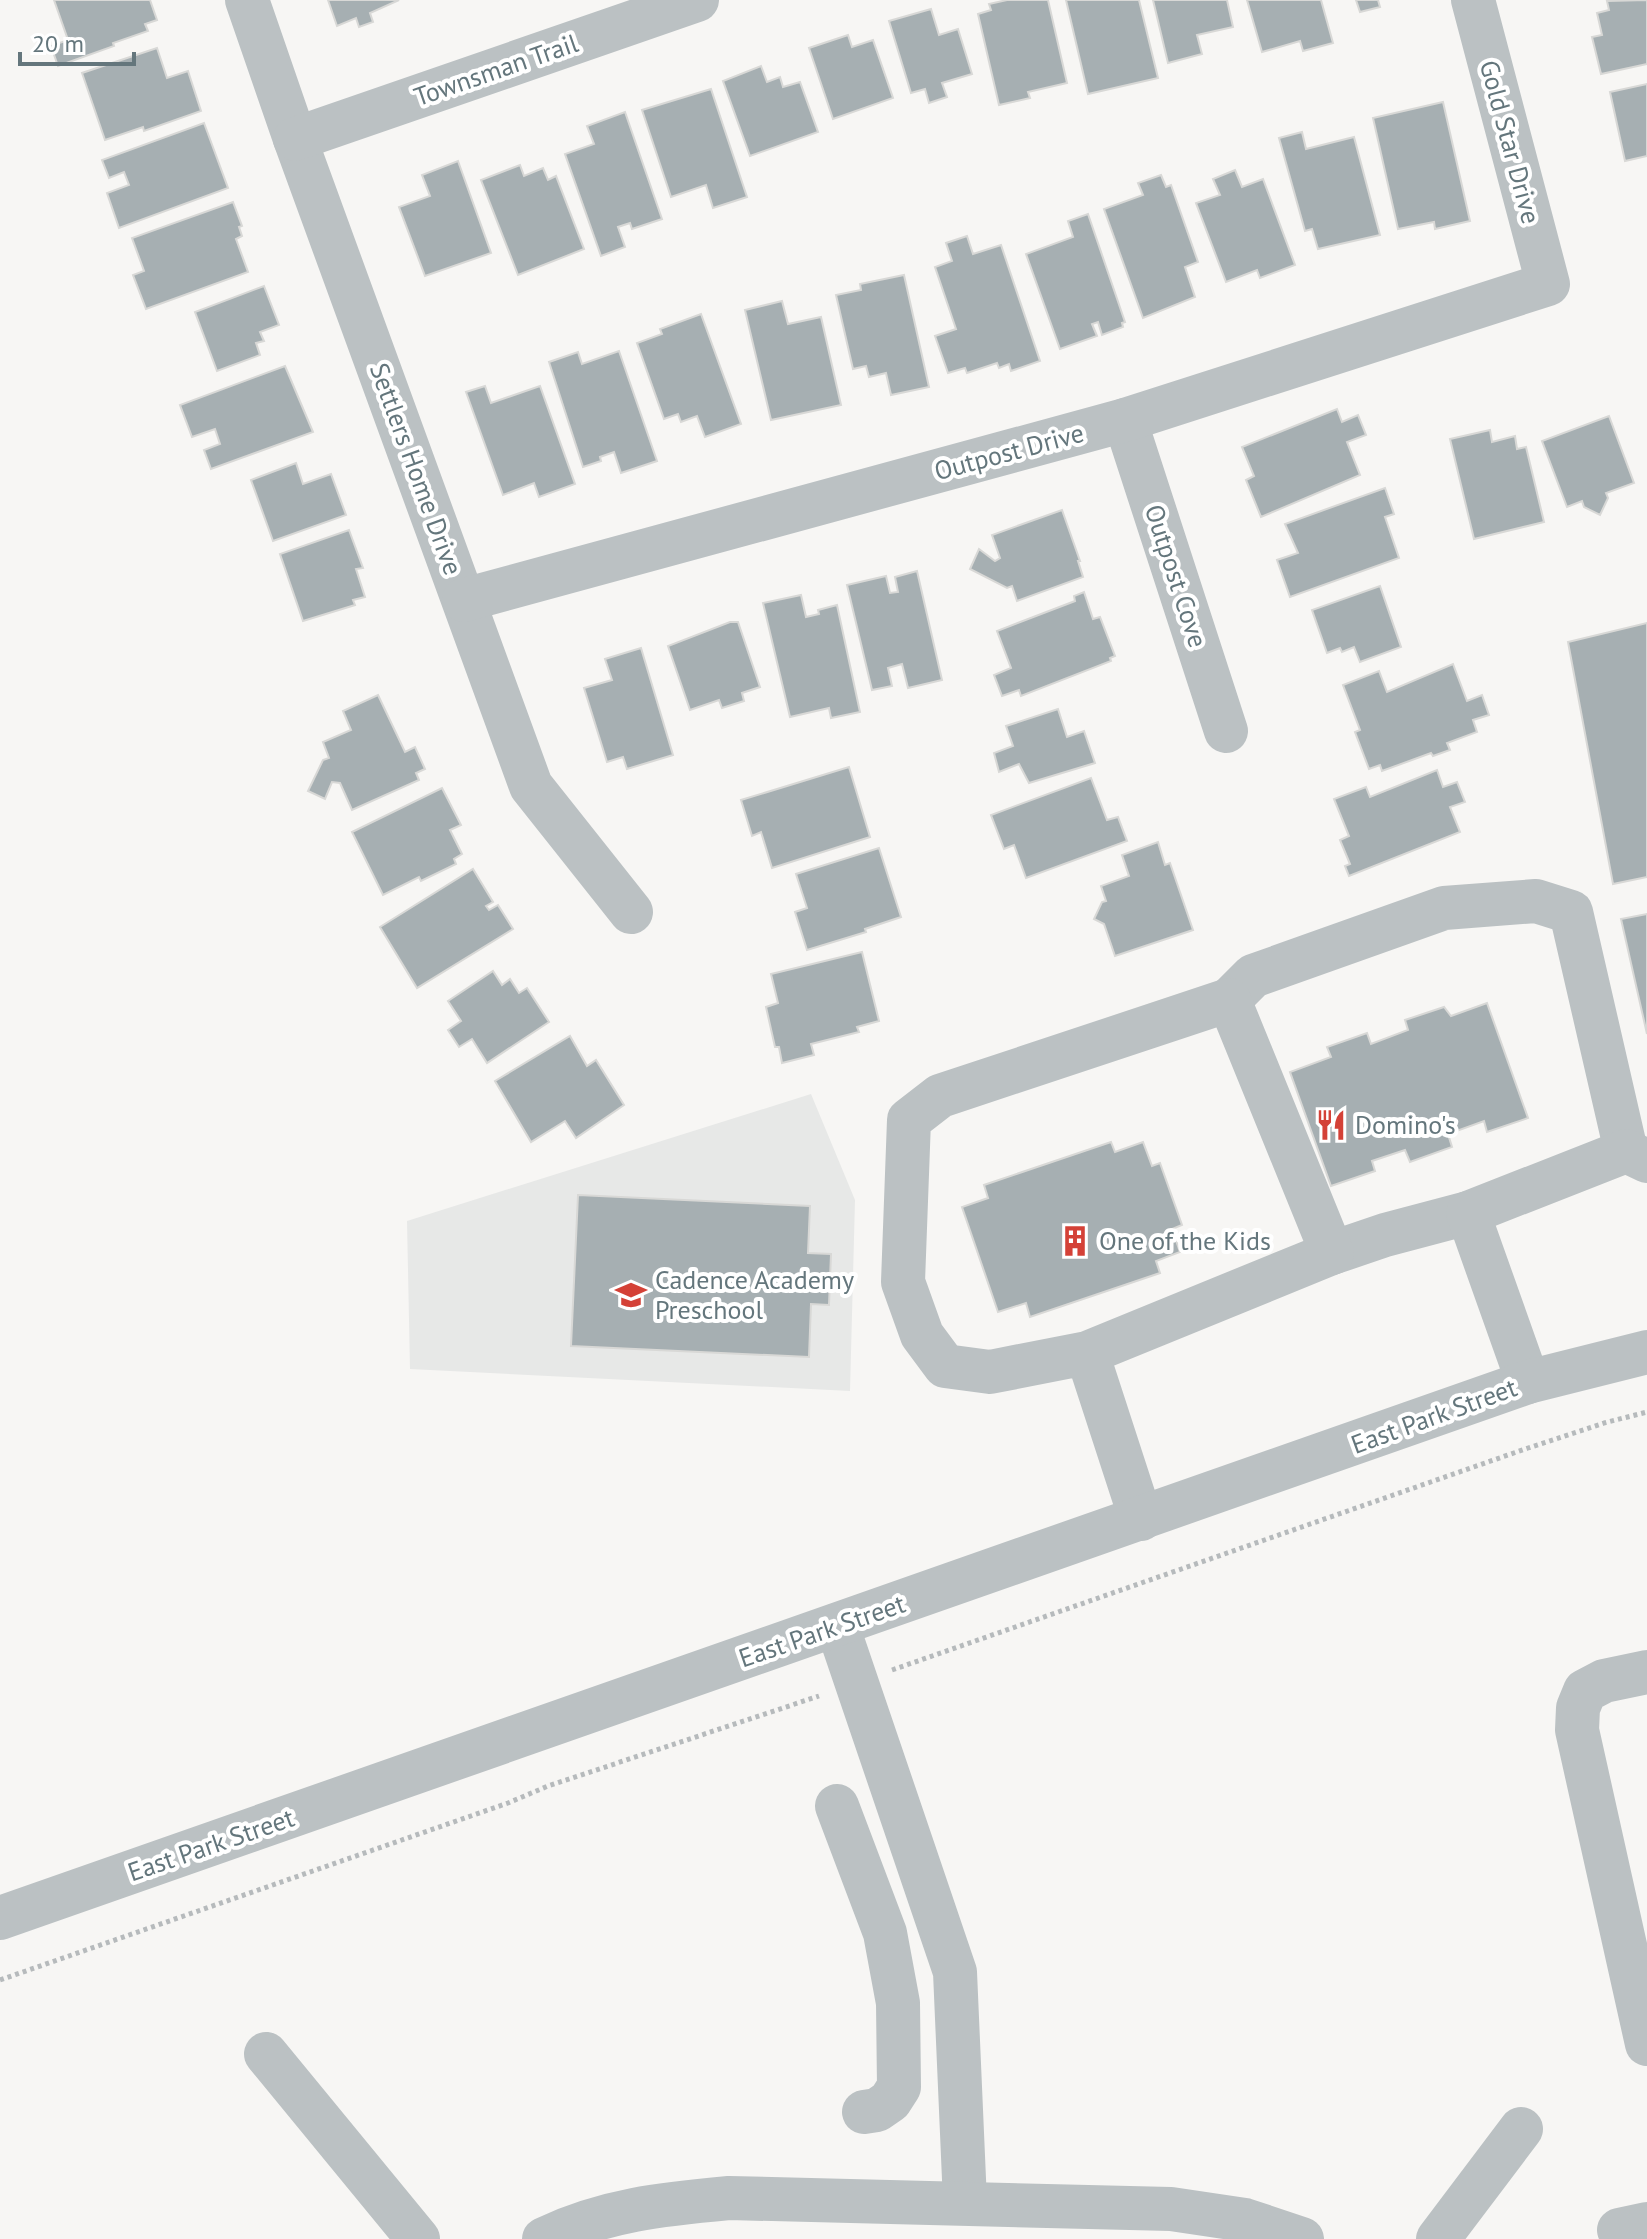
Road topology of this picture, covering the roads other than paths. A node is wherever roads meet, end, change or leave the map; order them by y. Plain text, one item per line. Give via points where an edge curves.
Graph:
1 (247, 0) edge
2 (697, 0) edge
3 (1473, 0) edge
4 (295, 139) junction
5 (1548, 284) joint
6 (1125, 420) junction
7 (464, 600) junction
8 (1226, 731) dead end
9 (631, 912) dead end
10 (1229, 1000) junction
11 (1636, 1156) edge
12 (1468, 1213) junction
13 (1332, 1253) junction
14 (1647, 1352) edge
15 (1087, 1353) junction
16 (1528, 1382) junction
17 (1141, 1519) junction
18 (837, 1625) junction
19 (1647, 1672) edge
20 (837, 1806) dead end
21 (0, 1918) edge
22 (1647, 2044) edge
23 (266, 2054) dead end
24 (864, 2112) dead end
25 (1521, 2129) dead end
26 (965, 2202) junction
27 (418, 2239) edge
28 (544, 2239) edge
29 (1302, 2239) edge
30 (1438, 2239) edge

1 - 4 street, Settlers Home Drive
2 - 4 street, Townsman Trail
3 - 5 street, Gold Star Drive
4 - 7 street, Settlers Home Drive
5 - 6 street, Outpost Drive
6 - 7 street, Outpost Drive
6 - 8 street, Outpost Cove
7 - 9 street, Settlers Home Drive via 531,786
10 - 11 street via 1253,976 1444,908 1536,901 1571,912
10 - 13 street
10 - 15 street via 940,1096 909,1120 903,1282 928,1347 945,1366 990,1372
11 - 12 street
12 - 13 street
12 - 16 street
13 - 15 street
14 - 16 street, East Park Street
15 - 17 street
16 - 17 street, East Park Street
17 - 18 street, East Park Street
18 - 21 street, East Park Street
18 - 26 street via 955,1972
19 - 22 street via 1585,1691 1577,1730
20 - 24 street via 885,1933 898,2003 899,2087 890,2101
23 - 27 street
25 - 30 street
26 - 28 street via 729,2198 659,2204 578,2223
26 - 29 street via 1171,2209 1245,2220

